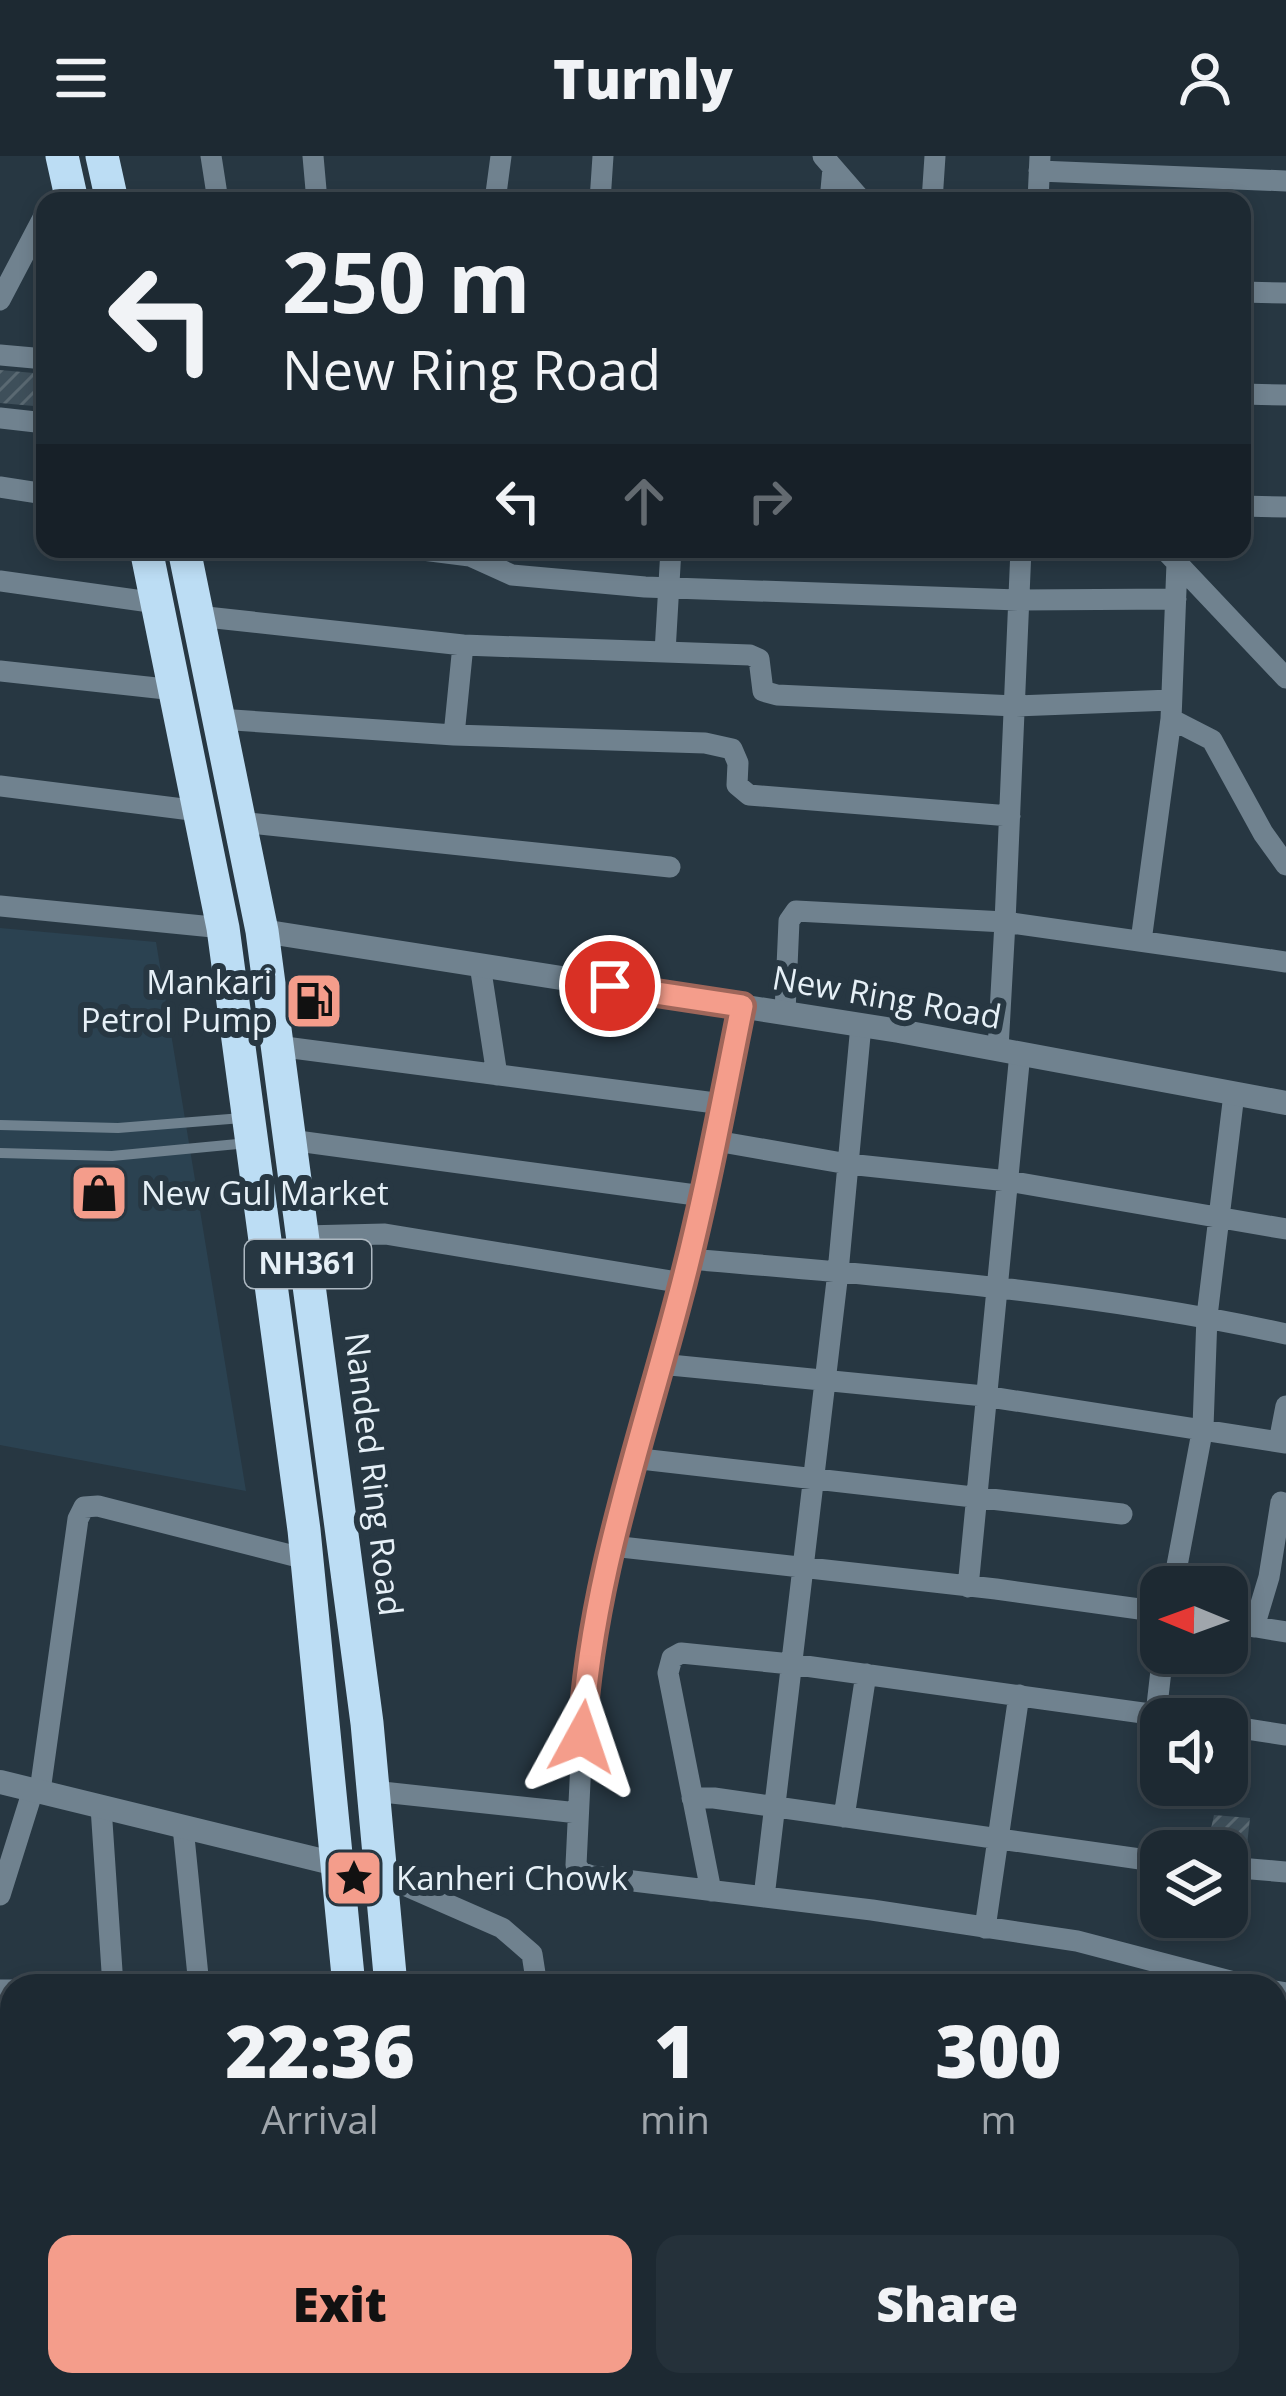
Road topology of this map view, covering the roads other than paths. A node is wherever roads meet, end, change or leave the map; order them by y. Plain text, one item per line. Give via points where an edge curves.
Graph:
1 (102, 156) edge
2 (211, 156) edge
3 (313, 156) edge
4 (501, 156) edge
5 (603, 156) edge
6 (935, 156) edge
7 (828, 162) edge
8 (1040, 164) edge
9 (1286, 181) edge
10 (110, 192) edge
11 (217, 192) edge
12 (316, 192) edge
13 (496, 192) edge
14 (601, 192) edge
15 (830, 192) edge
16 (854, 192) edge
17 (933, 192) edge
18 (36, 231) edge
19 (1251, 292) edge
20 (1286, 293) edge
21 (0, 300) edge
22 (0, 355) edge
23 (36, 358) edge
24 (1251, 394) edge
25 (1286, 395) edge
26 (0, 418) edge
27 (36, 422) edge
28 (0, 487) edge
29 (36, 493) edge
30 (1251, 506) edge
31 (1286, 507) edge
32 (148, 558) edge
33 (186, 558) edge
34 (474, 558) edge
35 (670, 558) edge
36 (1021, 558) edge
37 (1170, 558) edge
38 (1172, 558) edge
39 (0, 581) edge
40 (668, 588) junction
41 (1176, 599) junction
42 (1019, 600) junction
43 (157, 603) junction
44 (197, 616) junction
45 (463, 645) junction
46 (665, 652) junction
47 (0, 671) edge
48 (1286, 678) edge
49 (175, 690) junction
50 (1015, 706) junction
51 (1171, 710) junction
52 (218, 719) junction
53 (454, 734) junction
54 (0, 786) edge
55 (199, 811) junction
56 (1010, 816) junction
57 (239, 822) junction
58 (1286, 866) edge
59 (670, 867) dead end
60 (0, 906) edge
61 (1005, 922) junction
62 (223, 928) junction
63 (262, 931) junction
64 (1141, 941) junction
65 (1286, 962) edge
66 (480, 965) junction
67 (742, 1006) junction
68 (785, 1012) junction
69 (860, 1024) junction
70 (278, 1046) junction
71 (1009, 1051) junction
72 (496, 1075) junction
73 (1234, 1094) junction
74 (1286, 1103) edge
75 (723, 1104) junction
76 (0, 1125) edge
77 (250, 1130) junction
78 (290, 1140) junction
79 (716, 1141) junction
80 (0, 1153) edge
81 (848, 1164) junction
82 (1008, 1181) junction
83 (704, 1196) junction
84 (1218, 1216) junction
85 (1286, 1229) edge
86 (304, 1236) junction
87 (689, 1259) junction
88 (838, 1272) junction
89 (683, 1283) junction
90 (996, 1288) junction
91 (1207, 1316) junction
92 (1286, 1334) edge
93 (660, 1364) junction
94 (825, 1378) junction
95 (984, 1396) junction
96 (1286, 1406) edge
97 (1203, 1427) junction
98 (1283, 1442) edge
99 (632, 1458) junction
100 (813, 1476) junction
101 (976, 1497) junction
102 (1281, 1502) dead end
103 (1122, 1514) dead end
104 (612, 1546) junction
105 (306, 1558) junction
106 (1177, 1566) edge
107 (802, 1567) junction
108 (968, 1587) junction
109 (1140, 1609) edge
110 (1248, 1626) edge
111 (1254, 1627) junction
112 (1286, 1632) edge
113 (790, 1664) junction
114 (866, 1674) junction
115 (1019, 1695) junction
116 (1140, 1712) edge
117 (1248, 1730) edge
118 (1286, 1736) edge
119 (0, 1782) edge
120 (36, 1791) junction
121 (374, 1791) junction
122 (692, 1798) junction
123 (101, 1807) junction
124 (775, 1807) junction
125 (578, 1813) junction
126 (844, 1817) junction
127 (183, 1827) junction
128 (997, 1839) junction
129 (1140, 1859) edge
130 (337, 1864) junction
131 (1248, 1869) edge
132 (1286, 1872) edge
133 (381, 1875) junction
134 (711, 1891) junction
135 (0, 1895) edge
136 (764, 1897) junction
137 (985, 1928) junction
138 (111, 1974) edge
139 (198, 1974) edge
140 (348, 1974) edge
141 (390, 1974) edge
142 (535, 1974) edge
143 (1183, 1974) edge

1 - 10 highway
2 - 11 street
3 - 12 street
4 - 13 street
5 - 14 street
6 - 17 street
7 - 15 street
7 - 16 street
8 - 9 street
18 - 21 street
19 - 20 street
22 - 23 street
24 - 25 street
26 - 27 street
28 - 29 street
30 - 31 street
32 - 43 highway, NH361
33 - 44 highway, Nanded Ring Road / NH361
34 - 40 street via 512,575
35 - 40 street
36 - 42 street
37 - 41 street
38 - 48 street
39 - 43 street
40 - 42 street
40 - 46 street
41 - 42 street
41 - 51 street
42 - 50 street
43 - 49 highway, NH361
44 - 45 street
44 - 52 highway, Nanded Ring Road / NH361
45 - 46 street
45 - 53 street
46 - 50 street via 757,657 767,694
47 - 49 street
49 - 55 highway, NH361
50 - 51 street
50 - 56 street
51 - 58 street via 1212,740
51 - 64 street
52 - 53 street
52 - 57 highway, Nanded Ring Road / NH361
53 - 56 street via 726,746 748,795
54 - 55 street
55 - 62 highway, NH361
56 - 61 street
57 - 59 street
57 - 63 highway, Nanded Ring Road / NH361
60 - 62 street
61 - 64 street
61 - 68 street via 796,911
61 - 71 street
62 - 77 highway, NH361
63 - 66 street, New Ring Road
63 - 70 highway, Nanded Ring Road / NH361
64 - 65 street
66 - 67 street, New Ring Road
66 - 72 street
67 - 68 street, New Ring Road
67 - 75 street
68 - 69 street, New Ring Road
69 - 71 street, New Ring Road
69 - 81 street
70 - 72 street
70 - 78 highway, Nanded Ring Road / NH361
71 - 73 street, New Ring Road
71 - 82 street
72 - 75 street
73 - 74 street, New Ring Road
73 - 84 street
75 - 79 street
76 - 77 lane
77 - 80 lane via 112,1156
77 - 105 highway, NH361
78 - 83 street
78 - 86 highway, Nanded Ring Road / NH361
79 - 81 street
79 - 83 street
81 - 82 street
81 - 88 street
82 - 84 street
82 - 90 street
83 - 87 street
84 - 85 street
84 - 91 street
86 - 89 street via 385,1234
86 - 121 highway, Nanded Ring Road / NH361
87 - 88 street
87 - 89 street
88 - 90 street
88 - 94 street
89 - 93 street
90 - 91 street
90 - 95 street
91 - 92 street
91 - 97 street
93 - 94 street
93 - 99 street
94 - 95 street
94 - 100 street
95 - 97 street
95 - 101 street
96 - 98 street
97 - 98 street
97 - 106 street
99 - 100 street
99 - 104 street
100 - 101 street
100 - 107 street
101 - 103 street
101 - 108 street
102 - 111 street
104 - 107 street
104 - 125 street via 584,1699
105 - 120 street via 84,1507
105 - 130 highway, NH361
107 - 108 street
107 - 113 street
108 - 109 street
110 - 111 street
111 - 112 street
113 - 114 street
113 - 122 street via 672,1658 670,1687
113 - 124 street
114 - 115 street
114 - 126 street
115 - 116 street
115 - 128 street
117 - 118 street
119 - 120 street
120 - 123 street
120 - 135 street
121 - 125 street
121 - 133 highway, Nanded Ring Road / NH361
122 - 124 street
122 - 134 street
123 - 127 street
123 - 138 street
124 - 126 street
124 - 136 street
125 - 134 street via 580,1872
126 - 128 street
127 - 130 street
127 - 139 street
128 - 129 street
128 - 137 street
130 - 133 street
130 - 140 highway, NH361
131 - 132 street
133 - 141 highway, Nanded Ring Road / NH361
133 - 142 street via 502,1928 532,1954
134 - 136 street
136 - 137 street
137 - 143 street via 1077,1941

